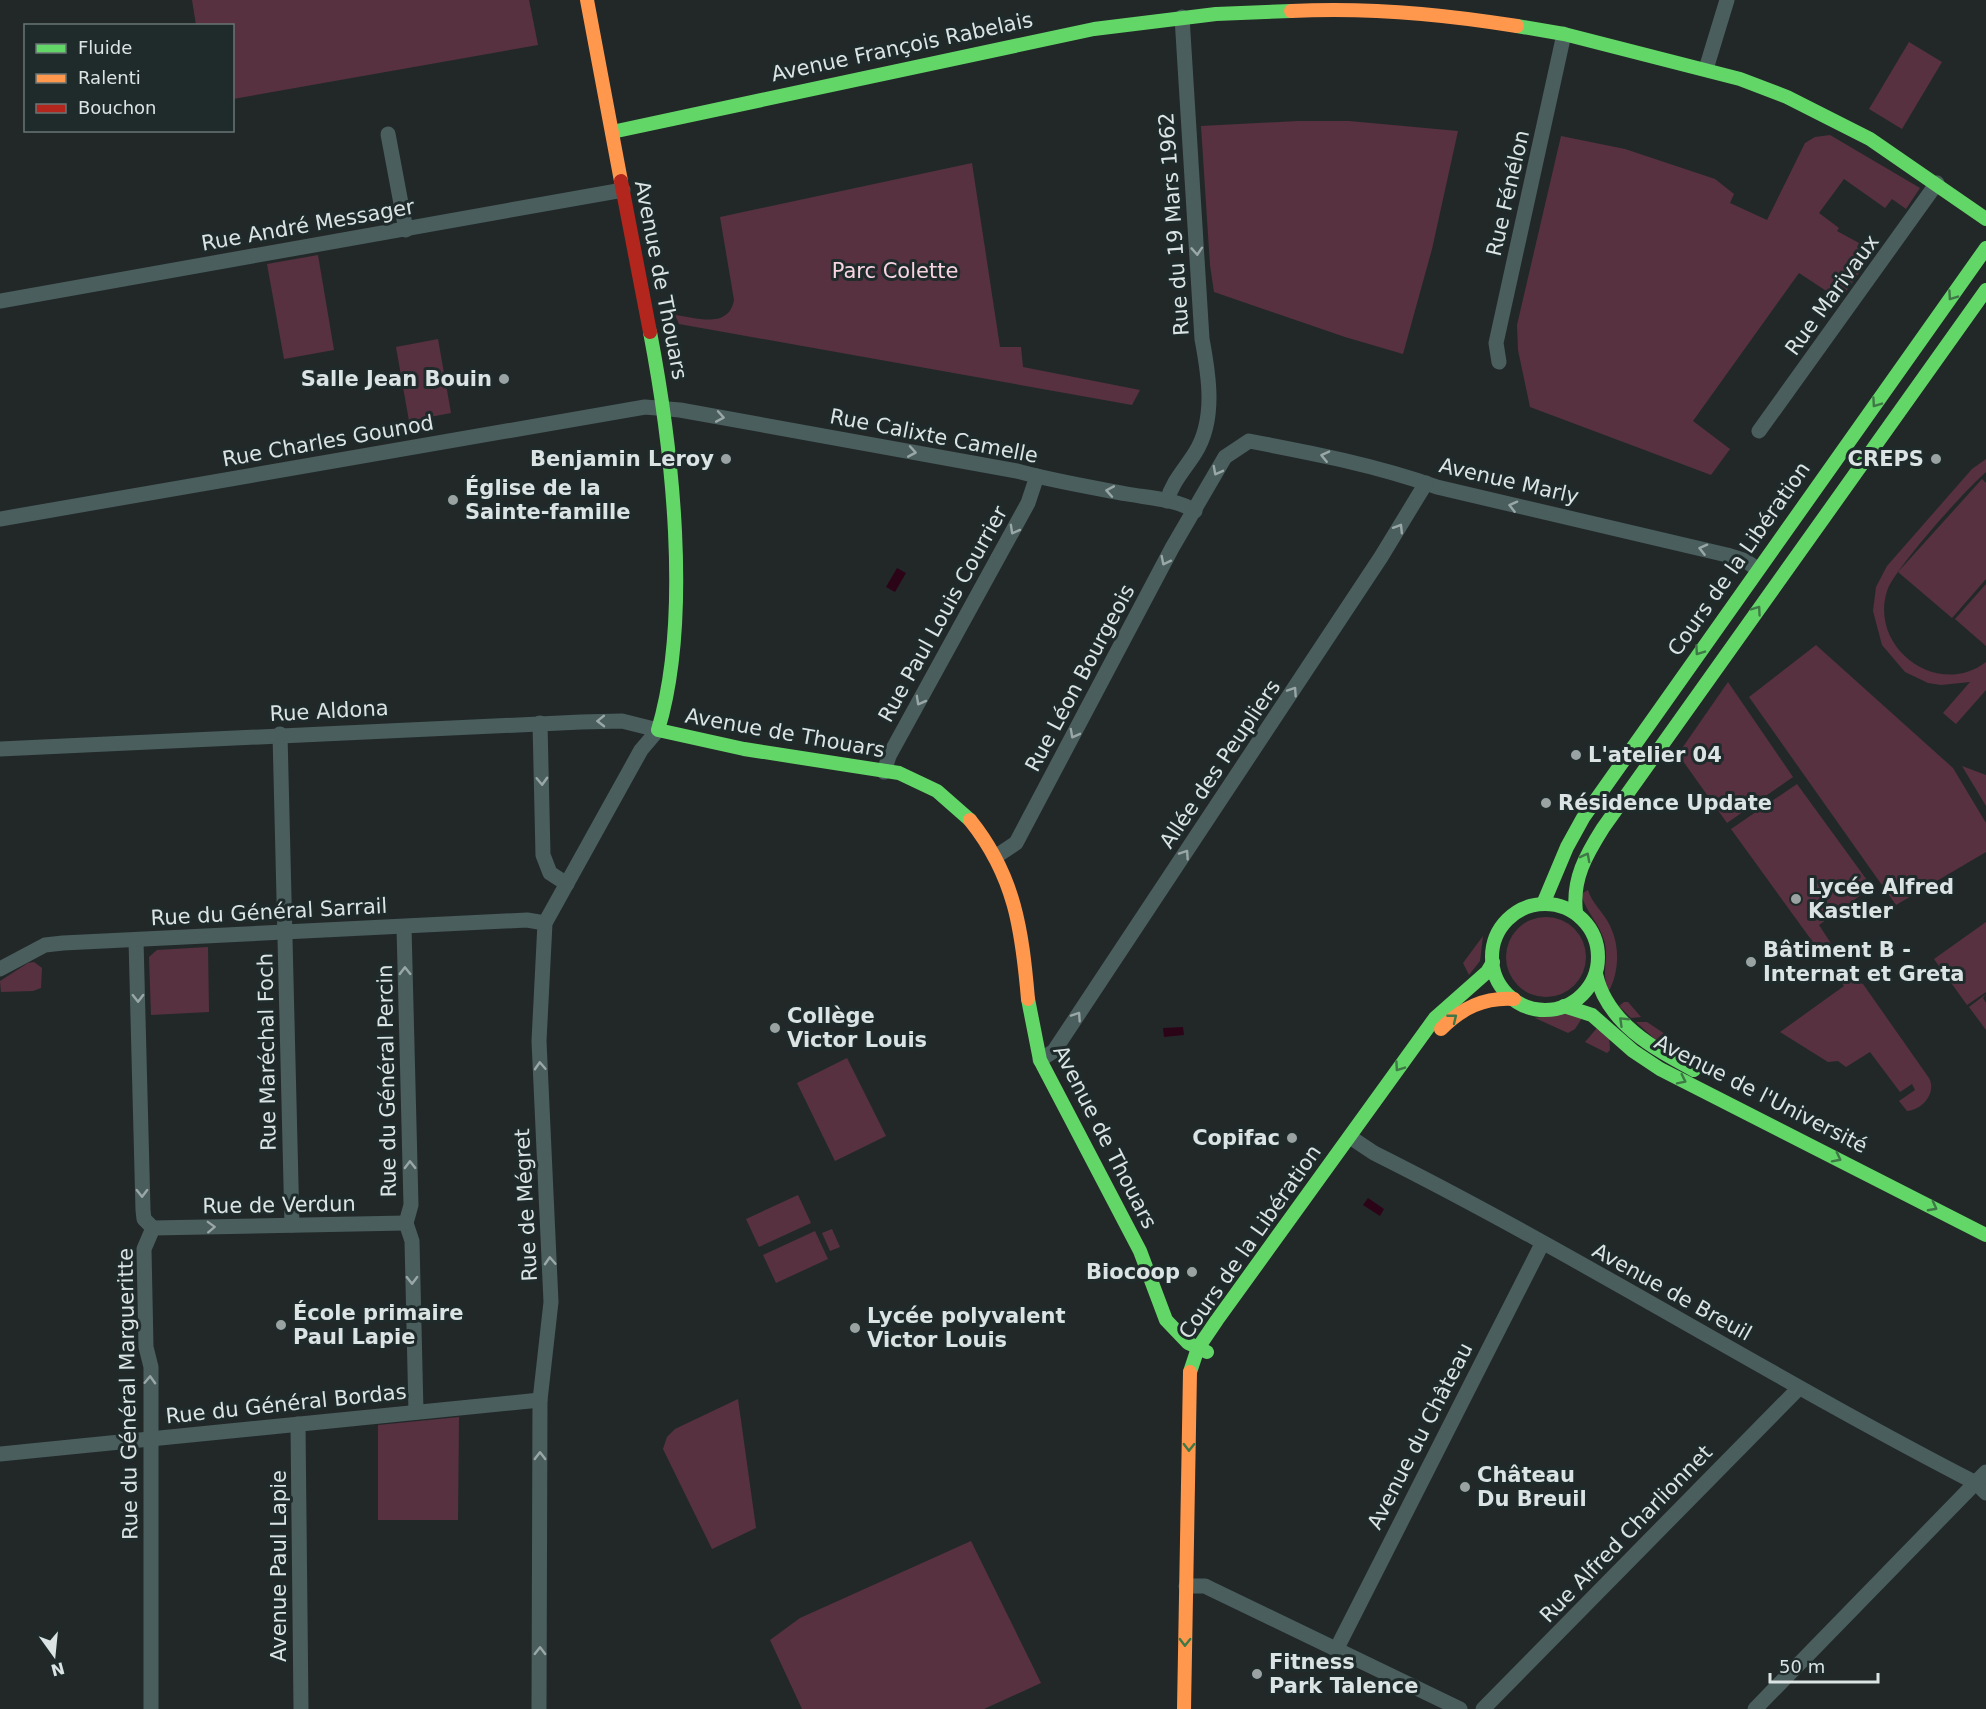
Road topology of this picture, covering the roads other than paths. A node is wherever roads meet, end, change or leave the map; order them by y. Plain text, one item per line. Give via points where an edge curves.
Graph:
1 (587, 0) edge
2 (1727, 0) edge
3 (1182, 17) junction
4 (1564, 34) junction
5 (1706, 69) junction
6 (612, 132) junction
7 (388, 134) dead end
8 (1936, 183) junction
9 (623, 190) junction
10 (1986, 219) edge
11 (406, 230) junction
12 (1986, 248) edge
13 (1986, 267) edge
14 (1986, 290) edge
15 (0, 301) edge
16 (1499, 362) dead end
17 (663, 407) junction
18 (1759, 431) dead end
19 (1249, 441) joint
20 (1862, 463) junction
21 (1037, 476) junction
22 (1426, 483) junction
23 (1167, 501) junction
24 (1195, 511) junction
25 (0, 519) edge
26 (1757, 569) junction
27 (1692, 702) junction
28 (540, 723) junction
29 (658, 730) junction
30 (280, 734) junction
31 (0, 749) edge
32 (884, 772) junction
33 (995, 857) junction
34 (567, 884) junction
35 (1544, 904) junction
36 (1575, 912) junction
37 (545, 923) junction
38 (404, 927) junction
39 (285, 933) junction
40 (136, 940) junction
41 (1493, 962) junction
42 (0, 969) edge
43 (1596, 974) junction
44 (1514, 999) junction
45 (1564, 1006) junction
46 (1040, 1060) junction
47 (1705, 1075) dead end
48 (1354, 1140) junction
49 (1888, 1174) junction
50 (1986, 1219) edge
51 (406, 1223) junction
52 (292, 1225) junction
53 (153, 1228) junction
54 (1986, 1235) edge
55 (1542, 1244) junction
56 (1203, 1350) junction
57 (1798, 1388) junction
58 (540, 1400) junction
59 (416, 1412) junction
60 (298, 1424) junction
61 (149, 1439) junction
62 (0, 1454) edge
63 (1982, 1482) edge
64 (1192, 1586) junction
65 (1337, 1648) junction
66 (151, 1709) edge
67 (301, 1709) edge
68 (539, 1709) edge
69 (1184, 1709) edge
70 (1196, 1709) edge
71 (1460, 1709) edge
72 (1483, 1709) edge
73 (1755, 1709) edge

1 - 6 street, Avenue de Thouars
2 - 5 street
3 - 4 street, Avenue François Rabelais via 1330,9 1474,19
3 - 6 street, Avenue François Rabelais via 1045,39
3 -> 23 street, Rue du 19 Mars 1962 via 1202,339 1209,388 1207,427
4 - 5 street, Avenue François Rabelais
4 - 16 street, Rue Fénélon via 1496,344
5 - 8 street, Avenue François Rabelais via 1740,79 1826,116
6 - 9 street, Avenue de Thouars
7 - 11 street
8 - 10 street, Avenue François Rabelais
8 - 18 street, Rue Marivaux
9 - 11 street, Rue André Messager
9 - 17 street, Avenue de Thouars
11 - 15 street, Rue André Messager
12 -> 26 street, Cours de la Libération
13 - 20 street via 1877,426
14 - 20 street, Cours de la Libération
17 -> 21 street, Rue Calixte Camelle
17 - 25 street, Rue Charles Gounod
17 - 29 street, Avenue de Thouars via 675,614 667,704
22 -> 19 street, Avenue Marly via 1369,466
19 -> 24 street, Rue Léon Bourgeois via 1225,457
27 -> 20 street, Cours de la Libération
23 -> 21 street, Rue Calixte Camelle
21 -> 32 street, Rue Paul Louis Courrier via 1028,503 889,756
26 -> 22 street, Avenue Marly via 1727,555
46 -> 22 street, Allée des Peupliers via 1054,1051 1370,574
23 - 24 street, Rue Calixte Camelle
24 -> 33 street, Rue Léon Bourgeois via 1016,843
26 - 27 street via 1750,599 1709,661
26 -> 35 street, Cours de la Libération via 1583,818
36 -> 27 street, Cours de la Libération via 1574,888 1586,855
29 -> 28 street, Rue Aldona via 622,721
28 - 30 street, Rue Aldona
28 -> 34 street via 543,855 550,873
29 - 32 street, Avenue de Thouars via 727,747
29 - 34 street, Rue de Mégret via 642,750
30 - 31 street, Rue Aldona
30 - 39 street, Rue Maréchal Foch
32 - 33 street, Avenue de Thouars via 910,777 940,792 955,805
33 - 46 street, Avenue de Thouars via 1016,906 1032,1032
34 - 37 street, Rue de Mégret
35 - 36 street
35 - 41 street via 1521,910 1508,919 1495,940
36 - 43 street via 1595,938 1599,956
37 - 38 street, Rue du Général Sarrail via 527,920
58 -> 37 street, Rue de Mégret via 551,1302 539,1041
38 - 39 street, Rue du Général Sarrail
51 -> 38 street, Rue du Général Percin via 411,1205
39 - 40 street, Rue du Général Sarrail
39 - 52 street, Rue Maréchal Foch
40 - 42 street, Rue du Général Sarrail via 45,945
40 -> 53 street, Rue du Général Margueritte via 143,1210 144,1219
41 - 44 street via 1499,983
41 -> 48 street, Cours de la Libération via 1474,985 1435,1018
43 - 45 street via 1583,994
47 -> 43 street, Avenue de l'Université via 1641,1040 1606,1004
44 - 45 street via 1540,1009
48 -> 44 street, Cours de la Libération via 1449,1022 1485,999
45 -> 49 street, Avenue de l'Université via 1574,1006 1595,1016 1630,1049 1660,1069
46 - 56 street, Avenue de Thouars via 1140,1251 1166,1320 1178,1335
48 - 55 street, Avenue de Breuil
48 - 56 street, Cours de la Libération
49 - 50 street, Avenue de l'Université
49 -> 54 street, Avenue de l'Université
51 - 52 street, Rue de Verdun
51 -> 59 street, Rue du Général Percin via 412,1240
53 -> 52 street, Rue de Verdun
61 -> 53 street, Rue du Général Margueritte via 144,1249
55 - 57 street, Avenue de Breuil
55 - 65 street, Avenue du Château
56 - 64 street, Cours de la Libération via 1190,1373
57 - 63 street, Avenue de Breuil
57 - 72 street, Rue Alfred Charlionnet
58 - 59 street, Rue du Général Bordas
68 -> 58 street, Rue de Mégret
59 - 60 street, Rue du Général Bordas
60 - 61 street, Rue du Général Bordas
60 - 67 street, Avenue Paul Lapie
61 - 62 street, Rue du Général Bordas
61 - 66 street, Rue du Général Margueritte
63 - 73 street
64 - 65 street via 1211,1589
64 -> 69 street, Cours de la Libération
64 - 70 street, Cours de la Libération
65 - 71 street

